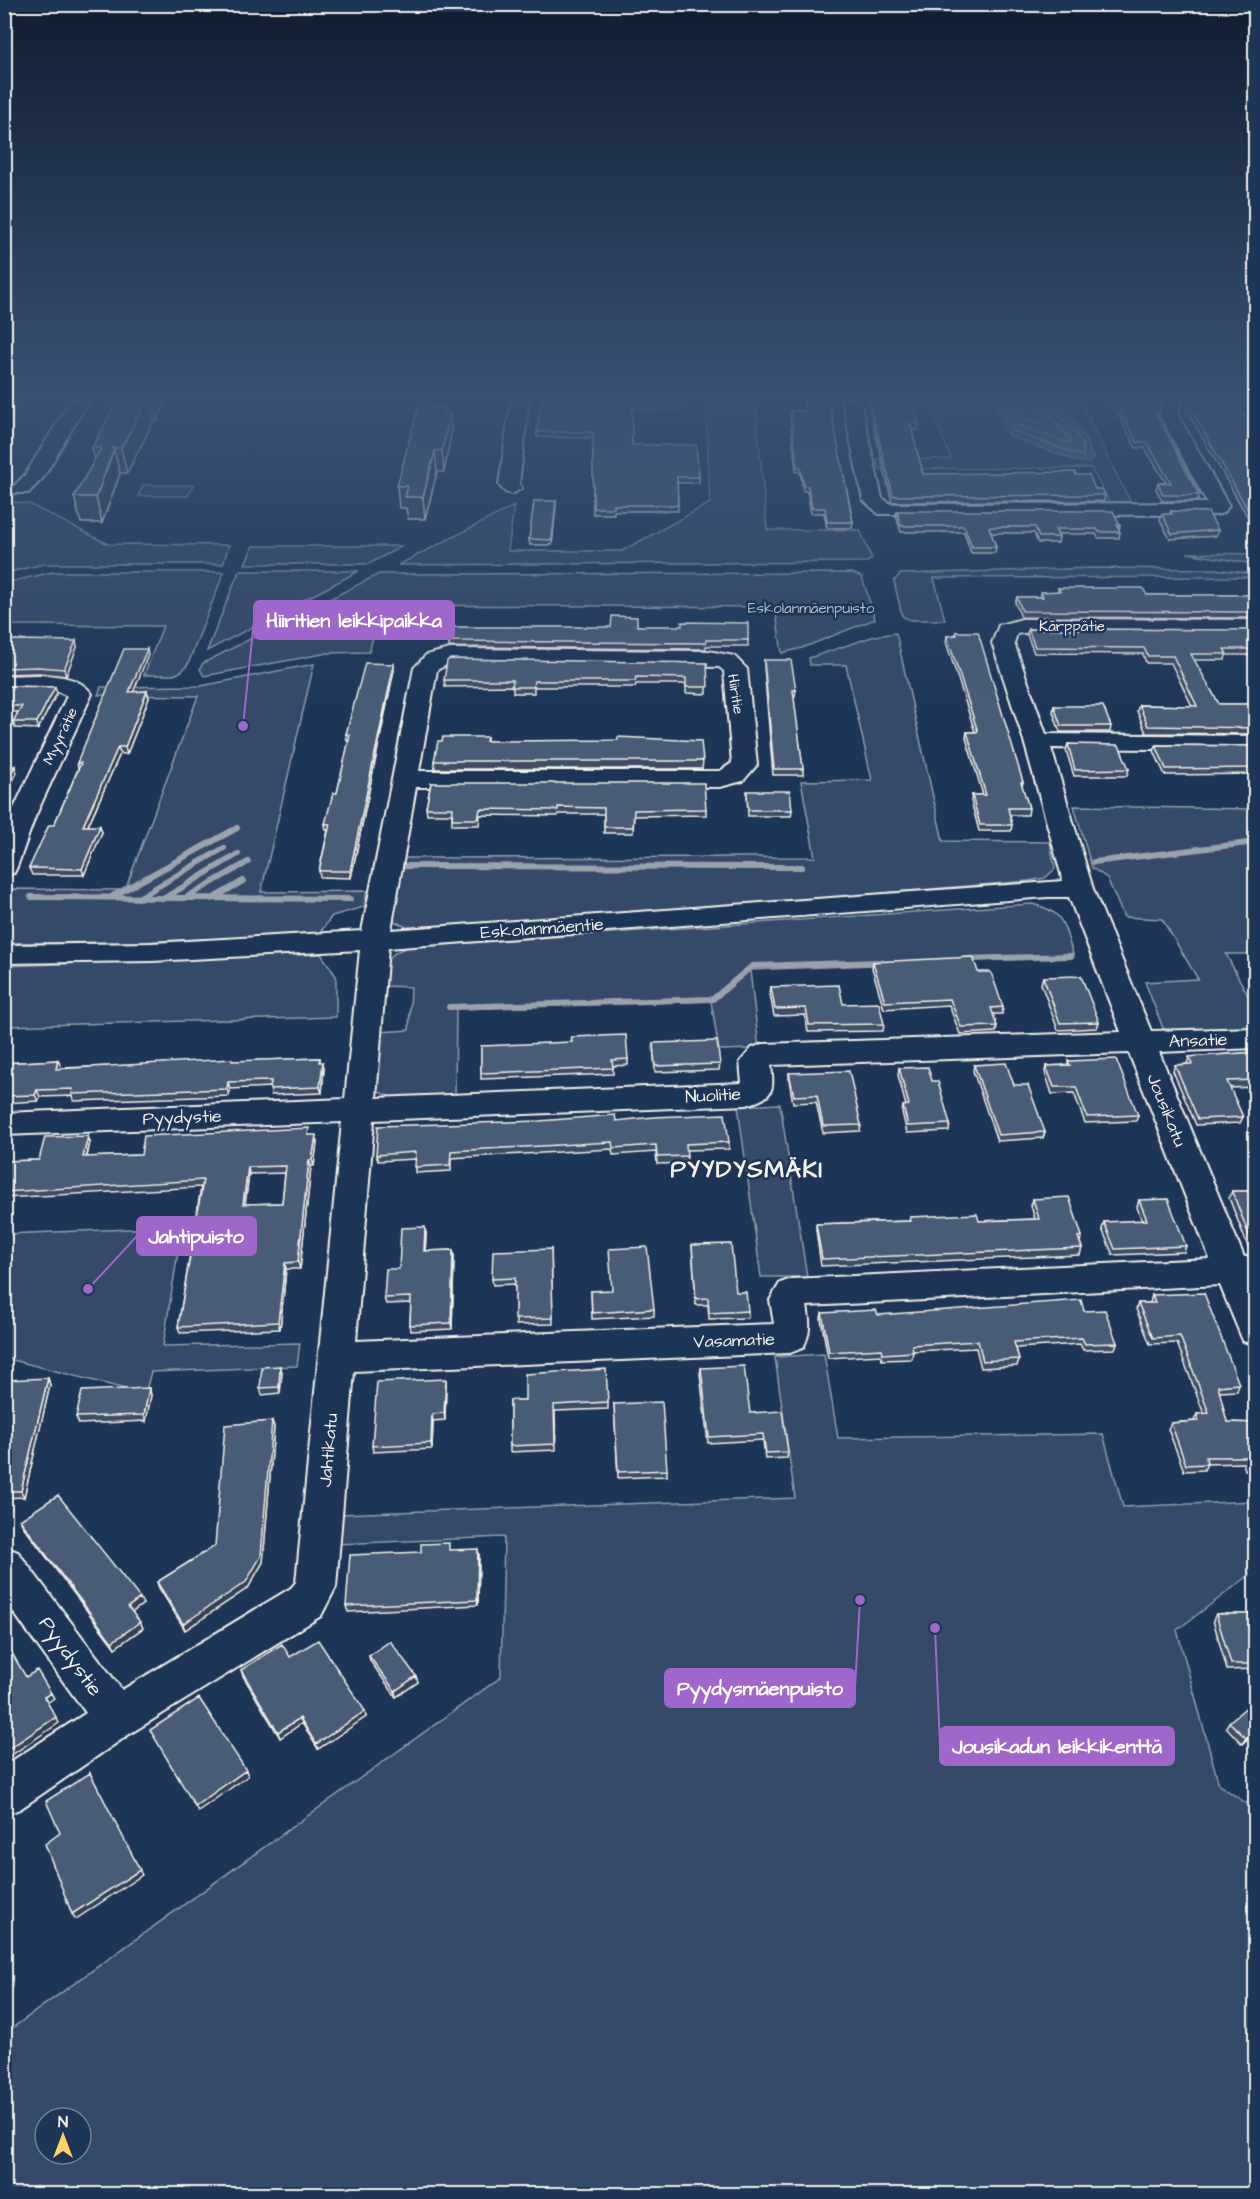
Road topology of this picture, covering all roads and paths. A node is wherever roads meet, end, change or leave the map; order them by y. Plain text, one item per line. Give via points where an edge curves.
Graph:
1 (876, 503) edge
2 (1217, 503) edge
3 (1256, 627) edge
4 (4, 683) edge
5 (1036, 741) junction
6 (1256, 743) edge
7 (406, 779) junction
8 (13, 817) edge
9 (4, 867) edge
10 (1079, 889) junction
11 (375, 939) junction
12 (4, 954) edge
13 (1256, 1038) edge
14 (1141, 1043) junction
15 (359, 1110) junction
16 (4, 1124) edge
17 (1243, 1270) edge
18 (1256, 1331) edge
19 (337, 1357) junction
20 (4, 1564) edge
21 (116, 1718) junction
22 (4, 1793) edge

1 - 2 street via 886,510 1216,509
3 - 5 street, Kärppätie via 1022,626 1007,630 1003,643
4 - 8 street, Myyrätie via 62,684 80,694
5 - 6 street
5 - 10 street, Kärppätie
7 - 7 street, Hiiritie via 426,668 434,660 450,656 709,658 726,661 735,669 745,765 734,776
7 - 11 street, Hiiritie
8 - 9 street, Myyrätie
10 - 11 street, Eskolanmäentie
10 - 14 street, Jousikatu
11 - 12 street, Eskolanmäentie via 152,952
11 - 15 street, Jahtikatu
13 - 14 street, Ansatie
14 - 15 street, Nuolitie via 763,1055 755,1062 758,1088 747,1094
14 - 17 street, Jousikatu
15 - 16 street, Pyydystie
15 - 19 street, Jahtikatu
17 - 18 street, Jousikatu
17 - 19 street, Vasamatie via 792,1293 788,1300 793,1328 790,1338
19 - 21 street, Jahtikatu via 316,1587 306,1602
20 - 21 street, Pyydystie
21 - 22 street, Jahtikatu

